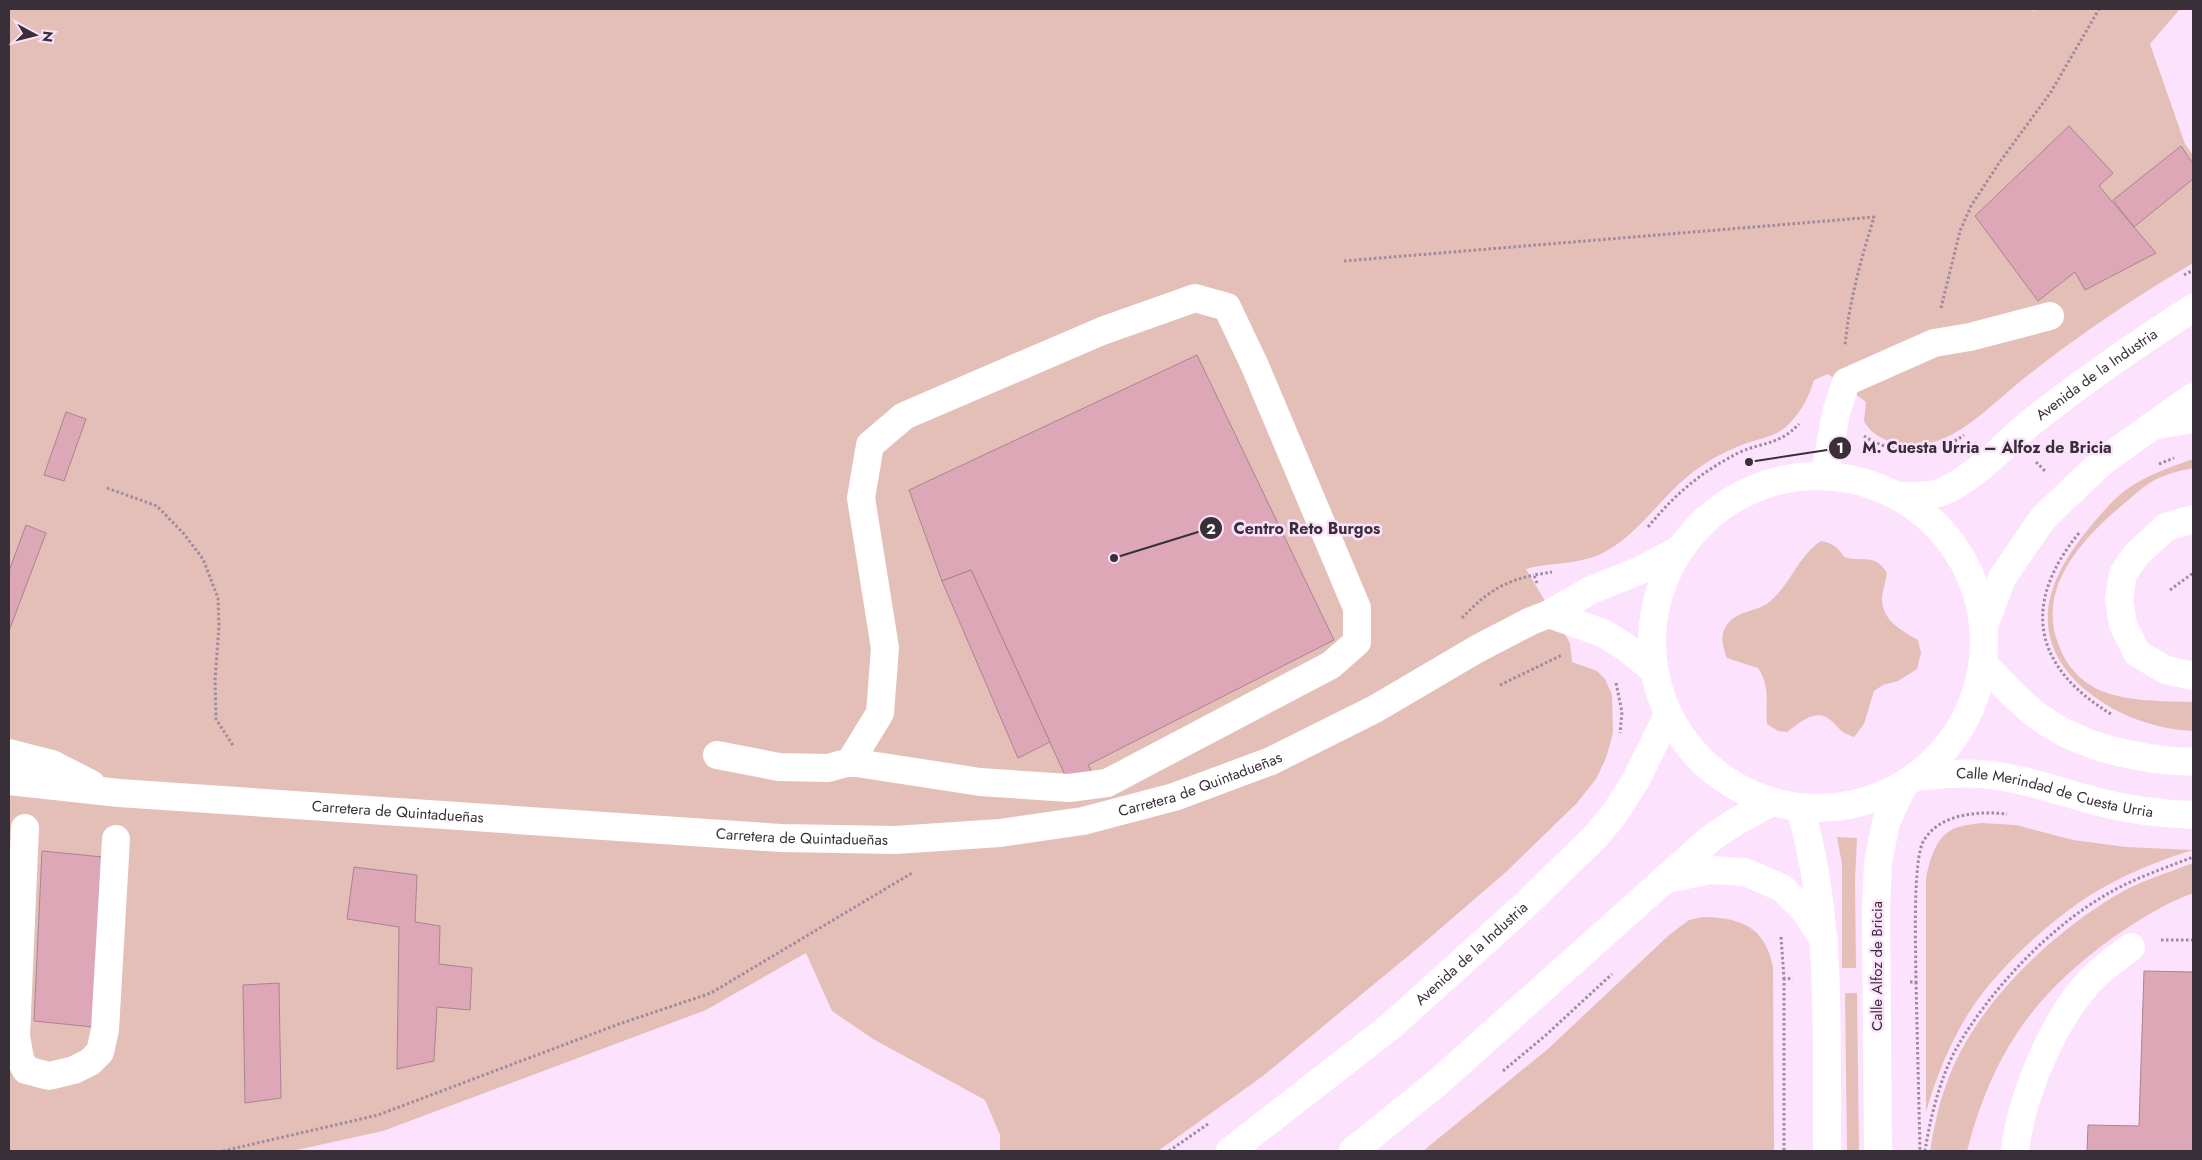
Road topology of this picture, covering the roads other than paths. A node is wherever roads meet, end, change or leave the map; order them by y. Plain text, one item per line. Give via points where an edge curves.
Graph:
1 (2193, 308) edge
2 (2050, 316) dead end
3 (2193, 397) edge
4 (2193, 419) edge
5 (2152, 426) junction
6 (1825, 474) junction
7 (1898, 496) junction
8 (2193, 520) edge
9 (1678, 550) junction
10 (1548, 614) junction
11 (1984, 627) junction
12 (1983, 663) junction
13 (1654, 670) junction
14 (2193, 676) edge
15 (1668, 715) junction
16 (9, 753) edge
17 (717, 755) dead end
18 (850, 762) junction
19 (2193, 762) edge
20 (9, 781) edge
21 (1909, 781) junction
22 (105, 791) junction
23 (1772, 802) junction
24 (1800, 808) junction
25 (2193, 815) edge
26 (25, 828) dead end
27 (116, 839) dead end
28 (1662, 880) junction
29 (1824, 940) junction
30 (2131, 947) dead end
31 (14, 977) edge
32 (1230, 1151) edge
33 (1353, 1151) edge
34 (1827, 1151) edge
35 (1878, 1151) edge
36 (2015, 1151) edge

1 - 7 street, Avenida de la Industria via 2084,380 1969,475 1943,492
2 - 6 street via 1934,343 1846,382 1836,413
3 - 5 street
4 - 5 street
5 - 11 street via 2103,461 2043,518 2002,578
6 - 7 street via 1858,480
6 - 9 street via 1775,480 1737,495 1705,519
7 - 11 street via 1931,520 1957,551 1976,587
8 - 14 street via 2166,527 2136,555 2123,574 2119,599 2123,625 2137,653 2166,670
9 - 10 street, Carretera de Quintadueñas via 1641,570 1591,590
9 - 13 street via 1660,588 1653,620
10 - 13 street via 1603,632
10 - 22 street, Carretera de Quintadueñas via 1271,761 1156,802 1083,821 1000,833 895,840 781,838
11 - 12 street
12 - 19 street via 2035,714 2071,736 2098,747 2137,756
12 - 21 street via 1973,702 1955,738
13 - 15 street
15 - 23 street via 1687,744 1711,770 1740,790
15 - 32 street, Avenida de la Industria via 1636,780 1615,814 1596,836 1524,907 1391,1026
16 - 22 street via 52,764
17 - 18 street via 804,769 828,768
18 - 18 street via 880,713 885,648 861,498 870,445 904,416 1102,331 1195,298 1227,307 1357,608 1357,642 1331,665 1107,783 1069,788 980,782
20 - 22 street, Carretera de Quintadueñas
21 - 24 street via 1853,805
21 - 25 street, Calle Merindad de Cuesta Urria via 1955,773 1982,774 2138,810
21 - 35 street, Calle Alfoz de Bricia via 1886,822 1878,862
23 - 24 street
23 - 28 street via 1723,830
24 - 29 street via 1818,880
26 - 31 street
27 - 31 street via 105,1030 100,1052 90,1062 74,1070 49,1076 26,1070 20,1059 16,1036
28 - 29 street via 1711,870 1745,872 1782,888 1805,911
28 - 33 street via 1437,1083
29 - 34 street
30 - 36 street via 2097,974 2065,1016 2032,1082 2017,1129

